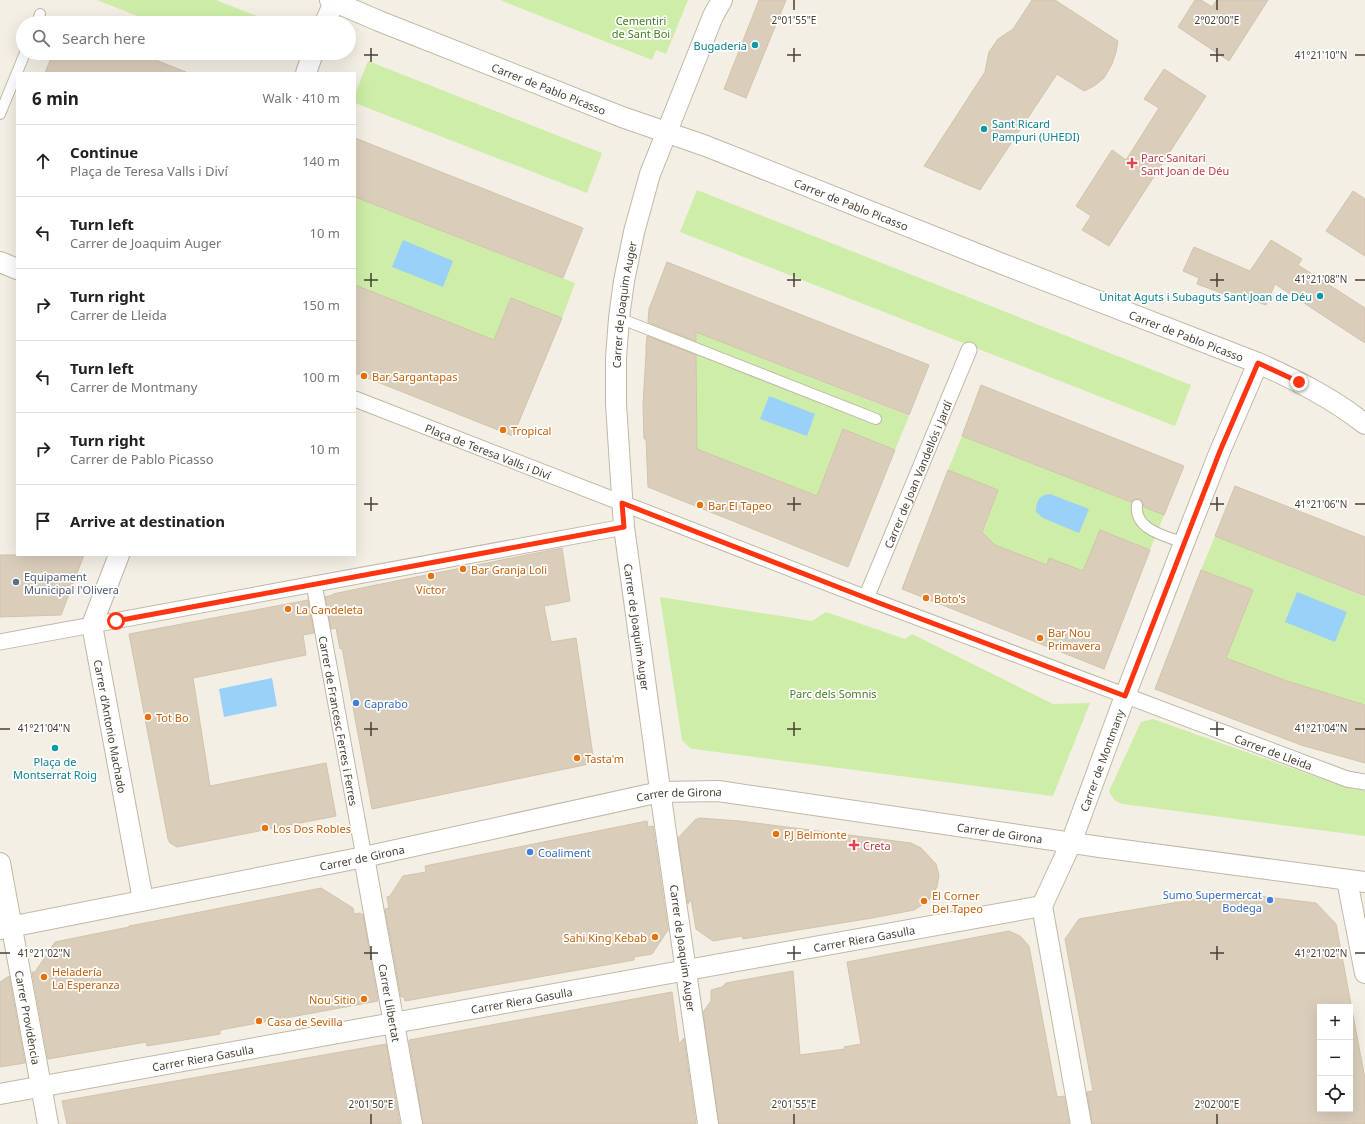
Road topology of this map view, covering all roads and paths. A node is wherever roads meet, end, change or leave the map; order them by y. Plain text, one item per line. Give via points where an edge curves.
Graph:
1 (722, 0) edge
2 (332, 1) edge
3 (327, 16) edge
4 (22, 60) edge
5 (311, 60) edge
6 (17, 72) edge
7 (306, 72) edge
8 (16, 75) edge
9 (0, 114) edge
10 (667, 132) junction
11 (619, 318) junction
12 (969, 350) dead end
13 (1258, 363) junction
14 (356, 399) edge
15 (876, 419) dead end
16 (1365, 424) edge
17 (622, 503) junction
18 (1137, 505) dead end
19 (624, 527) junction
20 (1184, 543) junction
21 (119, 556) edge
22 (314, 584) junction
23 (866, 598) junction
24 (92, 626) junction
25 (0, 642) edge
26 (1125, 696) junction
27 (1365, 782) edge
28 (660, 792) junction
29 (1071, 843) junction
30 (364, 857) junction
31 (0, 863) edge
32 (1356, 881) edge
33 (143, 900) junction
34 (1042, 906) junction
35 (6, 927) edge
36 (686, 969) junction
37 (1365, 973) edge
38 (394, 1022) junction
39 (41, 1086) junction
40 (0, 1094) edge
41 (48, 1124) edge
42 (412, 1124) edge
43 (708, 1124) edge
44 (1081, 1124) edge

1 - 10 street, Carrer de Joaquim Auger via 712,16
2 - 3 street
2 - 10 street, Carrer de Pablo Picasso via 622,117
4 - 6 lane
5 - 7 street
8 - 9 lane
10 - 11 street, Carrer de Joaquim Auger via 650,174 634,232
10 - 13 street, Carrer de Pablo Picasso
11 - 15 lane
11 - 17 street, Carrer de Joaquim Auger via 616,404
12 - 23 street, Carrer de Joan Vandellós i Jardí
13 - 16 street, Carrer de Pablo Picasso via 1324,395
13 - 20 street, Carrer de Montmany
14 - 17 street, Plaça de Teresa Valls i Diví
17 - 19 street, Carrer de Joaquim Auger
17 - 23 street, Carrer de Lleida
18 - 20 lane via 1138,518 1148,528
19 - 22 street
19 - 28 street, Carrer de Joaquim Auger
20 - 26 street, Carrer de Montmany
21 - 24 street
22 - 24 street
22 - 30 street, Carrer de Francesc Ferres i Ferres
23 - 26 street, Carrer de Lleida
24 - 25 street
24 - 33 street, Carrer d'Antonio Machado
26 - 27 street, Carrer de Lleida via 1347,779
26 - 29 street, Carrer de Montmany
28 - 29 street, Carrer de Girona via 718,791
28 - 30 street, Carrer de Girona
28 - 36 street, Carrer de Joaquim Auger
29 - 32 street, Carrer de Girona
29 - 34 street, Carrer de Montmany
30 - 33 street, Carrer de Girona
30 - 38 street, Carrer Llibertat
31 - 35 street, Carrer Providència
32 - 37 street
33 - 35 street, Carrer de Girona
34 - 36 street, Carrer Riera Gasulla
34 - 44 street
35 - 39 street, Carrer Providència
36 - 38 street, Carrer Riera Gasulla
36 - 43 street, Carrer de Joaquim Auger
38 - 39 street, Carrer Riera Gasulla
38 - 42 street, Carrer Llibertat
39 - 40 street, Carrer Riera Gasulla
39 - 41 street, Carrer Providència

